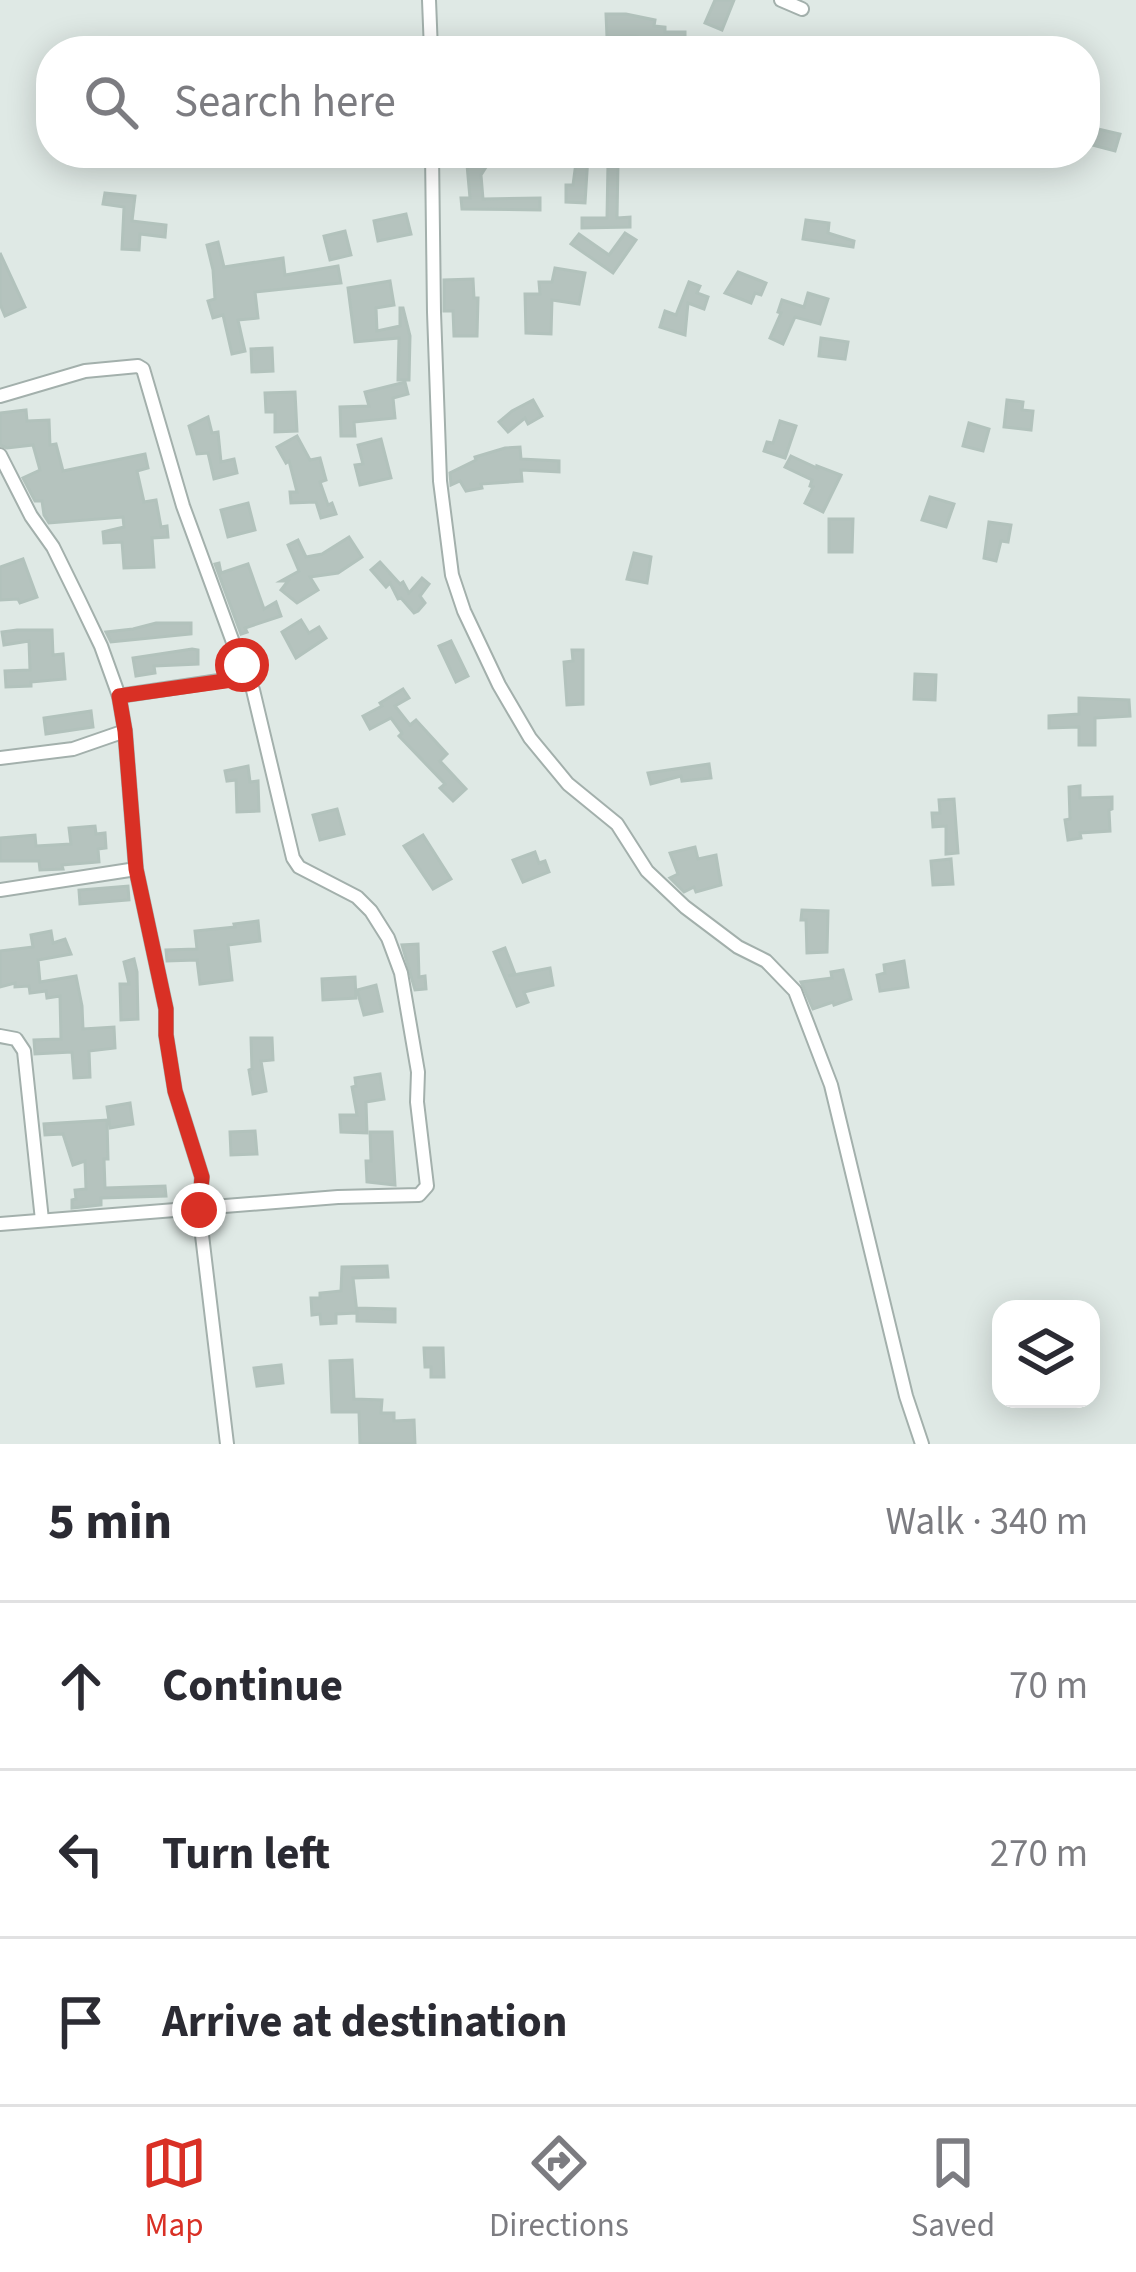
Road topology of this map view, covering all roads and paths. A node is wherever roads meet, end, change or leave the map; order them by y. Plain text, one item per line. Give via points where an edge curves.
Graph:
1 (429, 0) edge
2 (781, 0) edge
3 (802, 9) dead end
4 (430, 36) edge
5 (432, 168) edge
6 (0, 396) edge
7 (0, 455) edge
8 (244, 675) junction
9 (119, 696) junction
10 (125, 731) junction
11 (0, 758) edge
12 (136, 869) junction
13 (0, 890) edge
14 (0, 1036) edge
15 (199, 1210) junction
16 (42, 1220) junction
17 (0, 1224) edge
18 (227, 1444) edge
19 (922, 1444) edge

1 - 4 street
2 - 3 street
5 - 19 street via 440,481 464,611 530,738 568,784 617,824 647,871 685,908 766,961 795,991 831,1085
6 - 8 street via 86,371 143,369
7 - 9 street via 62,565
8 - 9 street
8 - 15 street via 293,858 358,897 401,973 427,1186 419,1195
9 - 10 street
10 - 11 street via 74,749
10 - 12 street
12 - 13 street
12 - 15 street via 175,1091 202,1177
14 - 16 street via 16,1039 23,1051
15 - 16 street
15 - 18 street
16 - 17 street

